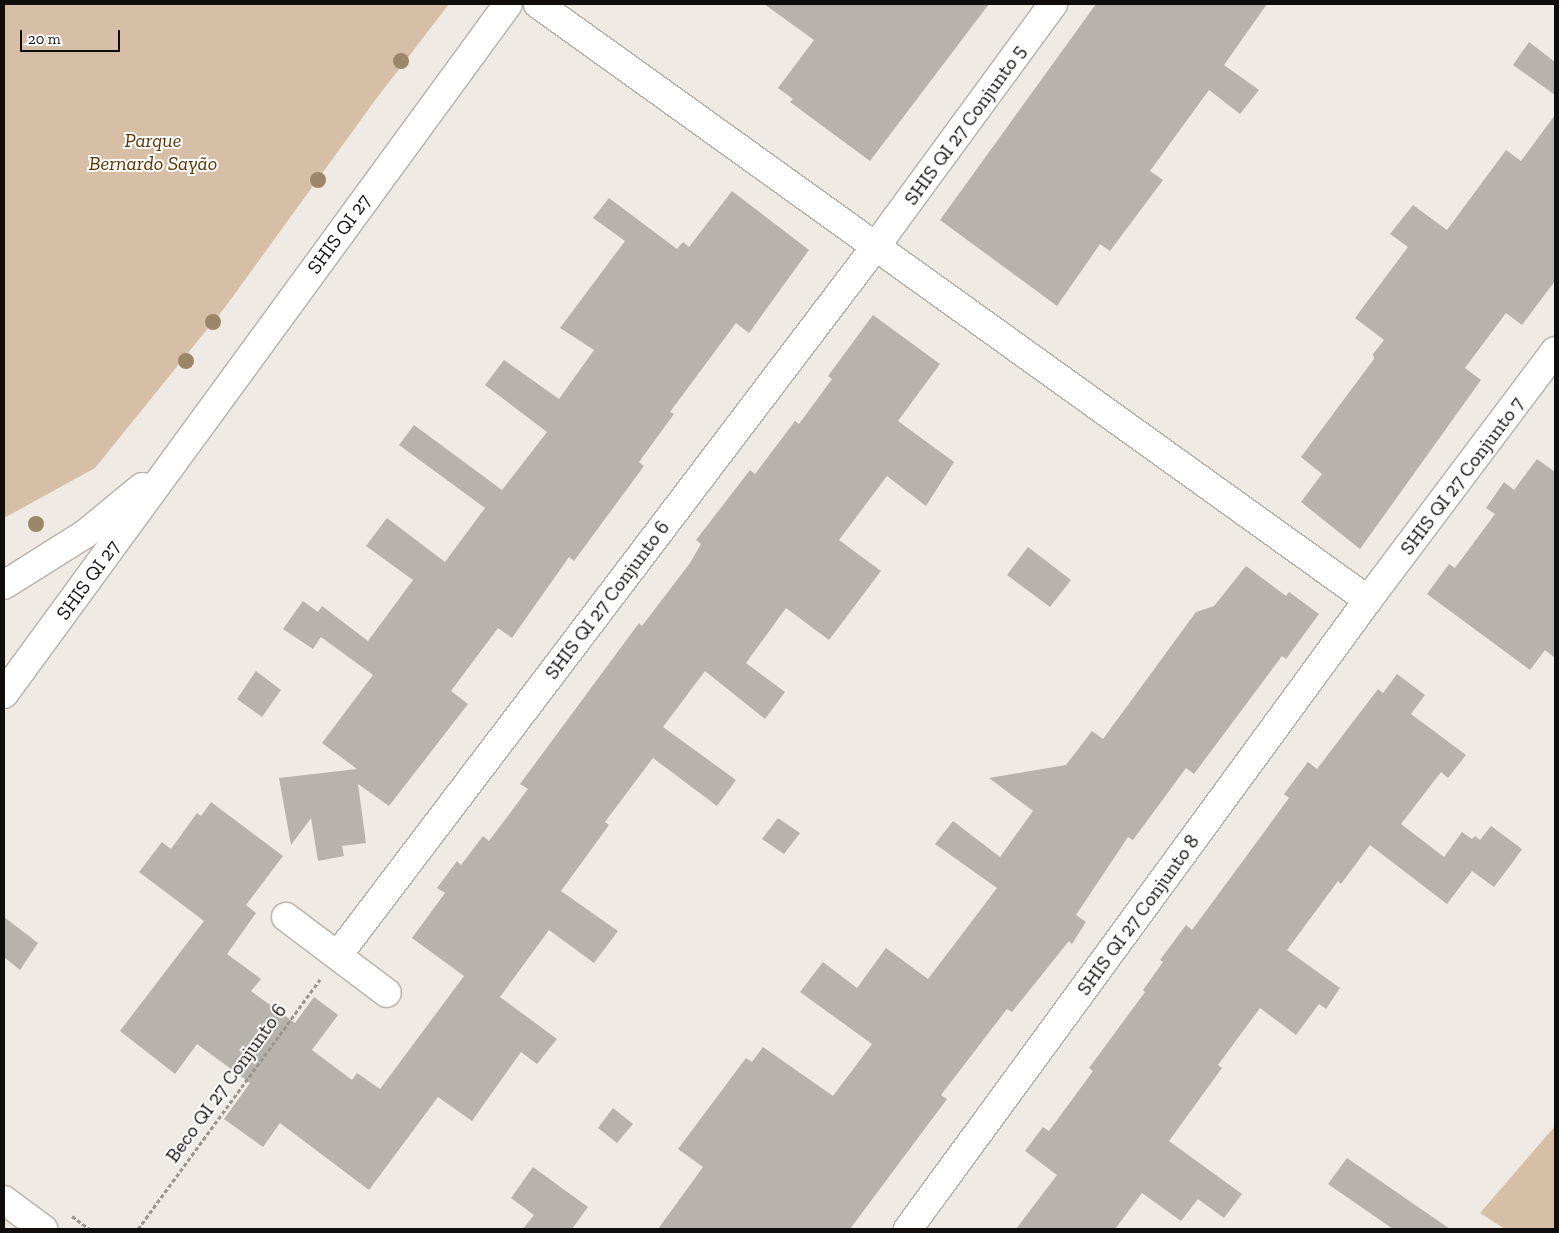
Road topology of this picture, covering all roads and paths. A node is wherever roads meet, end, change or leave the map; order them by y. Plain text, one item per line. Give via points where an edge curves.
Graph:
1 (508, 4) edge
2 (538, 4) edge
3 (1053, 4) edge
4 (876, 246) junction
5 (1555, 352) edge
6 (170, 463) junction
7 (4, 585) edge
8 (1368, 600) junction
9 (4, 694) edge
10 (286, 918) dead end
11 (338, 955) junction
12 (387, 993) dead end
13 (4, 1200) edge
14 (43, 1229) edge
15 (138, 1229) edge
16 (908, 1229) edge

1 - 6 street, SHIS QI 27
2 - 4 street
3 - 4 street, SHIS QI 27 Conjunto 5
4 - 8 street
4 - 11 street, SHIS QI 27 Conjunto 6
5 - 8 street, SHIS QI 27 Conjunto 7
6 - 7 street, SHIS QI 27 via 85,534
6 - 9 street, SHIS QI 27
8 - 16 street, SHIS QI 27 Conjunto 8
10 - 11 street
11 - 12 street
11 - 15 path, Beco QI 27 Conjunto 6
13 - 14 street

